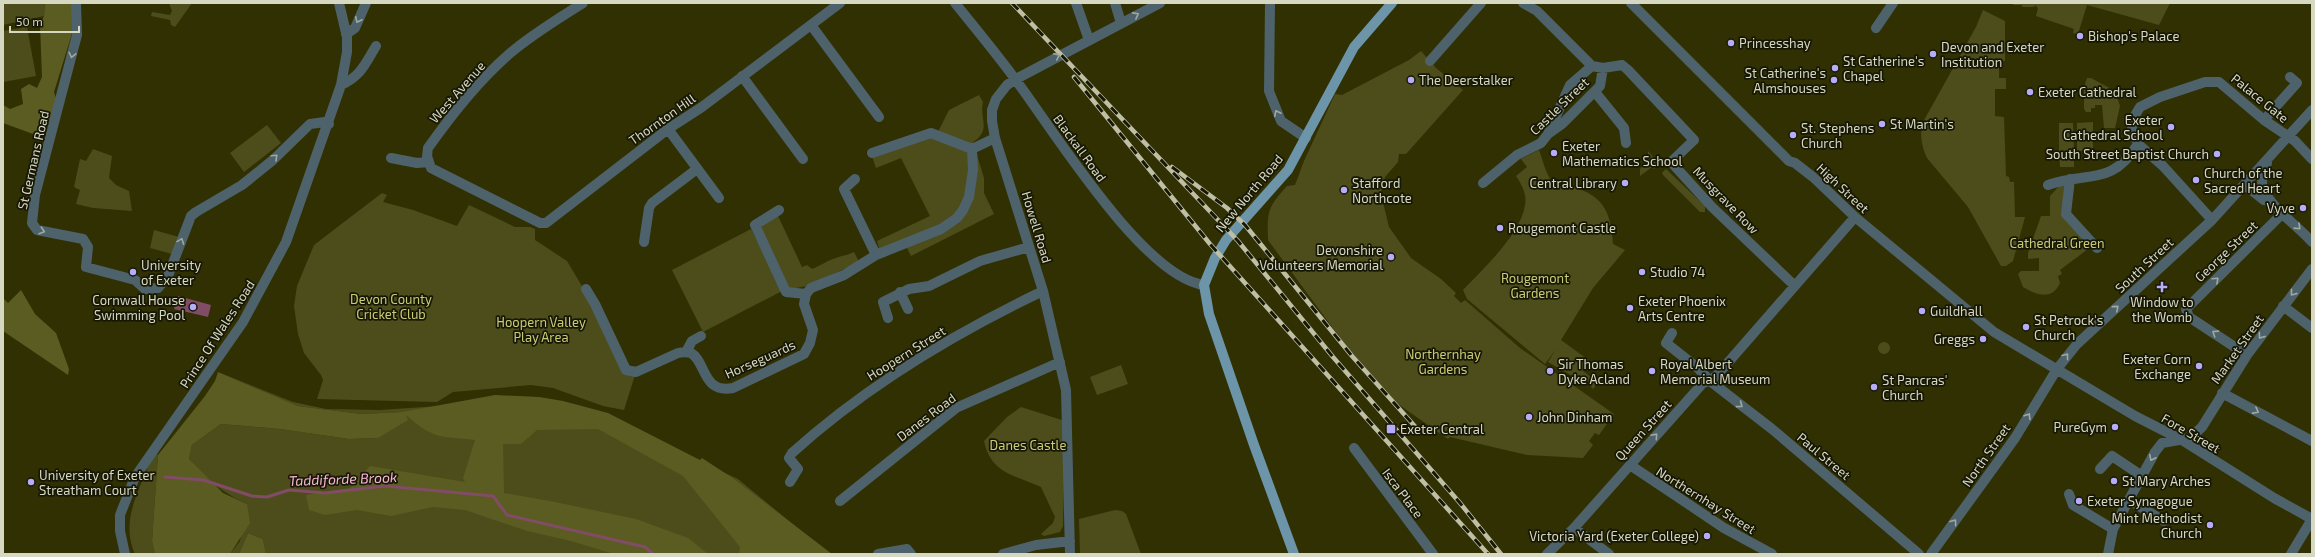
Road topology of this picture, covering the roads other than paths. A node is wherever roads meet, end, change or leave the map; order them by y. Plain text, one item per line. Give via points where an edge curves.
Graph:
1 (76, 3) edge
2 (339, 3) edge
3 (366, 3) edge
4 (583, 3) edge
5 (840, 3) edge
6 (955, 3) edge
7 (1076, 3) edge
8 (1115, 3) edge
9 (1160, 3) edge
10 (1270, 3) edge
11 (1392, 3) edge
12 (1481, 3) edge
13 (1523, 3) edge
14 (1631, 3) edge
15 (1892, 3) edge
16 (1121, 23) junction
17 (811, 25) junction
18 (1876, 28) dead end
19 (346, 34) junction
20 (1085, 42) junction
21 (376, 46) dead end
22 (1430, 61) dead end
23 (1592, 66) junction
24 (1603, 68) junction
25 (742, 76) junction
26 (2290, 77) dead end
27 (1016, 79) junction
28 (341, 85) junction
29 (1595, 92) junction
30 (2312, 110) edge
31 (879, 117) dead end
32 (2264, 120) junction
33 (329, 124) junction
34 (668, 129) junction
35 (1548, 134) junction
36 (995, 138) junction
37 (1306, 138) junction
38 (2289, 138) junction
39 (1626, 143) dead end
40 (2138, 144) junction
41 (972, 148) junction
42 (872, 153) dead end
43 (391, 158) dead end
44 (803, 159) dead end
45 (2312, 159) edge
46 (2267, 161) junction
47 (428, 162) junction
48 (697, 169) junction
49 (856, 179) dead end
50 (2070, 179) junction
51 (2247, 182) junction
52 (2262, 182) junction
53 (1483, 183) dead end
54 (2048, 185) dead end
55 (719, 198) dead end
56 (2271, 201) junction
57 (779, 210) dead end
58 (2283, 213) junction
59 (1855, 217) junction
60 (2212, 220) junction
61 (644, 242) dead end
62 (2312, 242) edge
63 (1029, 247) junction
64 (2097, 248) dead end
65 (876, 255) junction
66 (2312, 269) edge
67 (1204, 285) junction
68 (1795, 286) junction
69 (586, 289) dead end
70 (1043, 291) junction
71 (900, 292) junction
72 (806, 294) junction
73 (2283, 306) junction
74 (908, 309) dead end
75 (888, 318) dead end
76 (2312, 328) edge
77 (1672, 333) dead end
78 (701, 336) dead end
79 (686, 352) junction
80 (2247, 355) junction
81 (1060, 362) junction
82 (2057, 369) junction
83 (1710, 381) junction
84 (2222, 393) junction
85 (2182, 440) junction
86 (2312, 441) edge
87 (1354, 448) dead end
88 (1630, 465) junction
89 (2100, 470) dead end
90 (2142, 476) junction
91 (790, 482) dead end
92 (2069, 494) dead end
93 (2129, 500) junction
94 (840, 501) dead end
95 (2312, 519) edge
96 (2164, 521) dead end
97 (1574, 528) junction
98 (2113, 529) junction
99 (1070, 541) junction
100 (125, 554) edge
101 (878, 554) edge
102 (911, 554) edge
103 (1003, 554) edge
104 (1070, 554) edge
105 (1294, 554) edge
106 (1433, 554) edge
107 (1547, 554) edge
108 (1609, 554) edge
109 (1772, 554) edge
110 (1919, 554) edge
111 (1931, 554) edge
112 (2108, 554) edge
113 (2291, 554) edge

1 -> 33 street, St Germans Road via 77,35 36,195 32,223 37,230 83,239 88,247 86,266 135,280 145,289 158,288 168,276 191,216 242,184 273,160 310,124
2 - 19 street, Prince Of Wales Road
3 -> 19 street via 355,28
4 - 47 street, West Avenue via 508,55 470,93 428,148
5 - 17 street, Thornton Hill
6 - 27 street, Blackall Road
7 - 20 street
8 - 16 street
16 -> 9 street, Howell Road
37 -> 10 street via 1281,121 1269,91
11 - 37 main road, New North Road via 1354,47
12 - 22 street
13 - 23 street via 1537,11
14 - 59 street, High Street via 1789,160 1813,176
15 - 18 street
16 - 20 street, Howell Road
17 - 25 street, Thornton Hill
17 - 31 street
19 - 28 street, Prince Of Wales Road via 347,52
27 -> 20 street, Howell Road
21 - 28 street via 360,73
23 - 24 street
23 - 35 street via 1570,85
24 - 29 street, Castle Street via 1602,81
24 - 68 street, Musgrave Row via 1622,65 1694,140 1670,162 1752,247
25 - 34 street, Thornton Hill
25 - 44 street
26 - 32 street via 2297,83
27 - 36 street, Howell Road via 1007,85 994,104 991,116
27 - 67 street, Blackall Road via 1063,148 1128,231 1174,272 1192,282
28 - 33 street, Prince Of Wales Road
29 - 35 street, Castle Street
29 - 39 street via 1624,128
30 - 38 street, South Street
32 - 38 street, Palace Gate
32 - 40 street, Palace Gate via 2219,82 2205,82 2160,97 2140,107 2134,117 2132,129
33 - 100 street, Prince Of Wales Road via 304,186 286,242 256,300 128,490 120,515 120,531
34 - 47 street, Thornton Hill via 546,223 540,223 431,168
34 - 48 street
35 - 53 street, Castle Street via 1541,143 1517,155
36 - 41 street
36 - 63 street, Howell Road
37 - 67 main road, New North Road via 1288,170 1226,240
38 - 45 street, Palace Gate via 2296,141
38 - 46 street, South Street
40 - 50 street via 2132,153 2110,172 2102,176
40 - 60 street via 2163,166
41 - 42 street via 931,133
41 - 65 street via 973,170 969,197 957,218 941,228
43 - 47 street
46 - 51 street, South Street
46 - 52 street
48 - 55 street
48 - 61 street via 652,203 647,215
49 - 65 street via 844,189
50 - 54 street
50 - 64 street via 2066,214
51 - 52 street
51 - 56 street via 2264,200
51 - 60 street, South Street
52 - 56 street
56 - 58 street
57 - 72 street via 755,225 786,292
58 -> 62 street
80 -> 58 street, George Street via 2189,317 2186,309
59 - 68 street, Queen Street
59 - 82 street, High Street via 1994,332
82 -> 60 street, South Street via 2076,344
63 - 70 street, Howell Road
63 - 71 street via 980,261 929,286
65 - 72 street via 844,275 811,288
66 -> 73 street, Market Street
67 - 105 main road, New North Road via 1213,327
68 - 83 street, Queen Street
69 - 79 street via 626,370 643,370 678,352
70 - 81 street, Howell Road
70 - 91 street, Hoopern Street via 1004,309 897,371 826,424 792,453 789,458 798,469
71 - 74 street
71 - 75 street via 883,302
72 - 79 street, Horseguards via 804,304 813,324 812,336 804,354 797,359 727,390 706,378 694,357
73 - 76 street
73 -> 80 street, Market Street
77 - 83 street, Paul Street via 1666,343
78 - 79 street via 692,341
80 - 84 street, Market Street
81 - 94 street, Danes Road via 956,408
81 - 99 street, Howell Road via 1068,418
82 - 85 street, Fore Street via 2135,416
111 -> 82 street, North Street via 2015,438
88 -> 83 street, Queen Street via 1703,383
83 -> 110 street, Paul Street via 1772,429
84 - 85 street, Market Street via 2202,427 2194,435
84 -> 86 street
85 -> 90 street, Market Street via 2162,444
85 - 95 street, Fore Street
87 - 106 street, Isca Place
88 - 97 street, Queen Street
88 - 109 street, Northernhay Street via 1724,528
89 - 90 street via 2112,456
90 - 93 street, Market Street
92 - 98 street via 2073,505
93 - 96 street
93 - 98 street, Market Street
95 - 113 street
97 - 107 street, Queen Street
97 - 108 street
98 - 112 street, Market Street
99 - 103 street via 1036,545
99 - 104 street, Howell Road
101 - 102 street via 907,548

